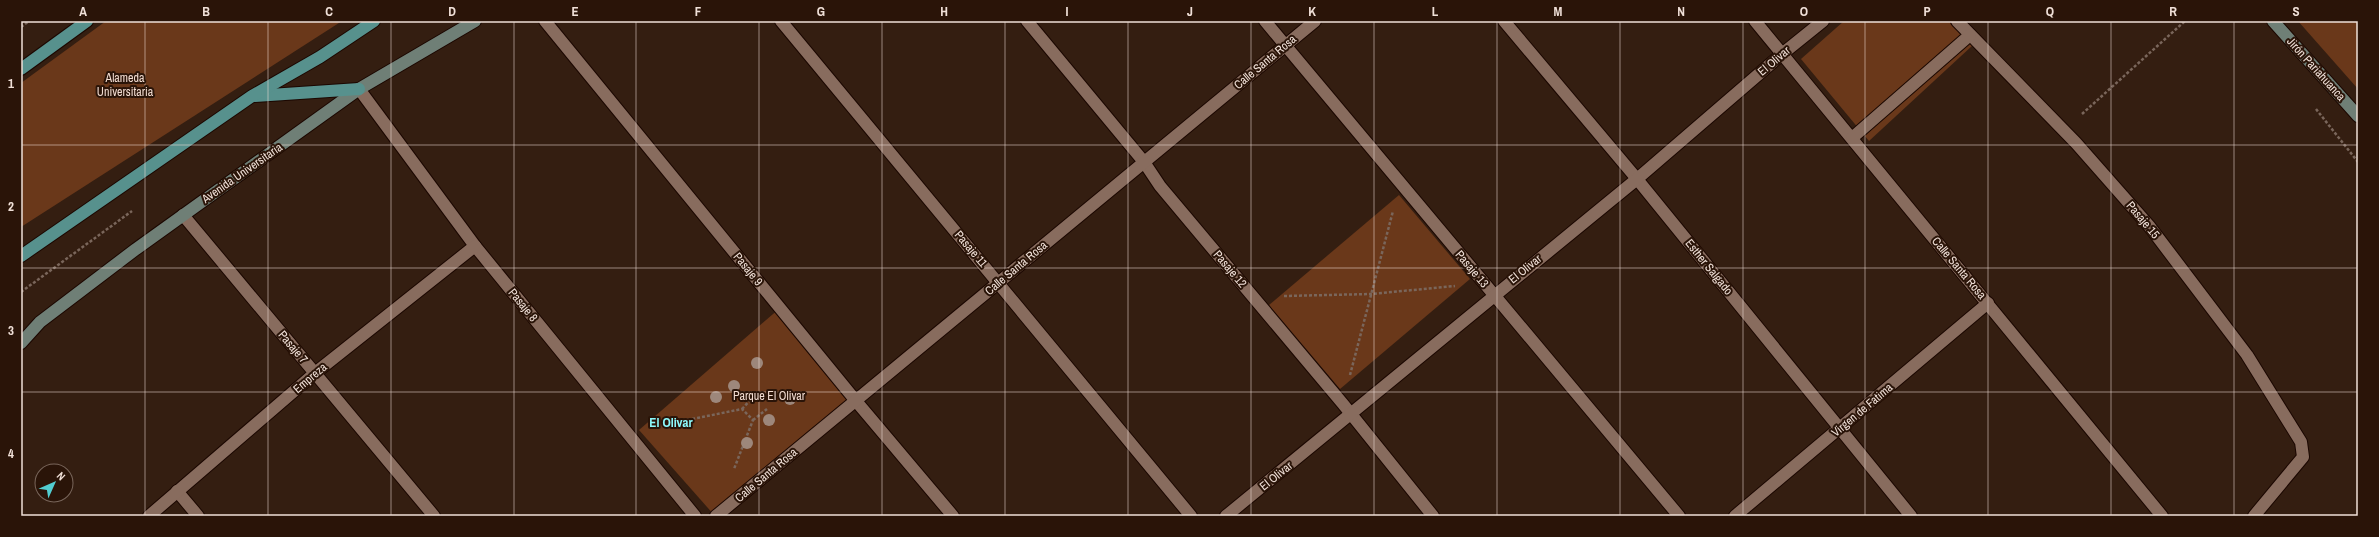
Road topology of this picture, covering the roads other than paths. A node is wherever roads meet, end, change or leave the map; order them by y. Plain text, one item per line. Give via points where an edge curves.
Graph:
1 (87, 21) edge
2 (374, 21) edge
3 (475, 21) edge
4 (545, 21) edge
5 (781, 21) edge
6 (1027, 21) edge
7 (1265, 21) edge
8 (1315, 21) edge
9 (1504, 21) edge
10 (1755, 21) edge
11 (1824, 21) edge
12 (1957, 21) edge
13 (2273, 21) edge
14 (1970, 35) junction
15 (1286, 46) junction
16 (1782, 54) junction
17 (21, 69) edge
18 (359, 89) junction
19 (252, 96) junction
20 (2358, 116) edge
21 (1852, 138) junction
22 (1144, 162) junction
23 (1637, 179) junction
24 (183, 215) junction
25 (475, 246) junction
26 (21, 256) edge
27 (999, 282) junction
28 (1494, 295) junction
29 (1988, 303) junction
30 (21, 342) edge
31 (315, 373) junction
32 (856, 401) junction
33 (1350, 415) junction
34 (1840, 430) junction
35 (177, 491) junction
36 (149, 516) edge
37 (198, 516) edge
38 (434, 516) edge
39 (695, 516) edge
40 (716, 516) edge
41 (953, 516) edge
42 (1191, 516) edge
43 (1226, 516) edge
44 (1433, 516) edge
45 (1679, 516) edge
46 (1735, 516) edge
47 (1910, 516) edge
48 (2162, 516) edge
49 (2254, 516) edge

1 - 17 main road
2 - 19 main road via 320,57
3 - 18 street, Avenida Universitaria
4 - 32 street, Pasaje 9
5 - 27 street, Pasaje 11
6 - 22 street, Pasaje 12
7 - 15 street, Pasaje 13
8 - 15 street, Calle Santa Rosa
9 - 23 street, Esther Salgado
10 - 16 street, Calle Santa Rosa
11 - 16 street, El Olivar
12 - 14 street, Pasaje 15
13 - 20 street, Jirón Pariahuanca
14 - 21 street
14 - 49 street, Pasaje 15 via 2064,130 2150,227 2243,349 2301,442 2303,457
15 - 22 street, Calle Santa Rosa
15 - 28 street, Pasaje 13
16 - 21 street, Calle Santa Rosa
16 - 23 street, El Olivar
18 - 19 main road
18 - 24 street, Avenida Universitaria
18 - 25 street, Pasaje 8
19 - 26 main road
21 - 29 street, Calle Santa Rosa
22 - 27 street, Calle Santa Rosa
22 - 33 street, Pasaje 12 via 1160,186
23 - 28 street, El Olivar
23 - 34 street, Esther Salgado
24 - 30 street, Avenida Universitaria via 40,322
24 - 31 street, Pasaje 7
25 - 31 street, Empreza
25 - 39 street, Pasaje 8
27 - 32 street, Calle Santa Rosa
27 - 42 street, Pasaje 11
28 - 33 street, El Olivar
28 - 45 street, Pasaje 13
29 - 34 street, Virgen de Fatima
29 - 48 street, Calle Santa Rosa
31 - 35 street, Empreza
31 - 38 street, Pasaje 7
32 - 40 street, Calle Santa Rosa
32 - 41 street, Pasaje 9
33 - 43 street, El Olivar
33 - 44 street, Pasaje 12
34 - 46 street, Virgen de Fatima
34 - 47 street, Esther Salgado
35 - 36 street, Empreza
35 - 37 street

